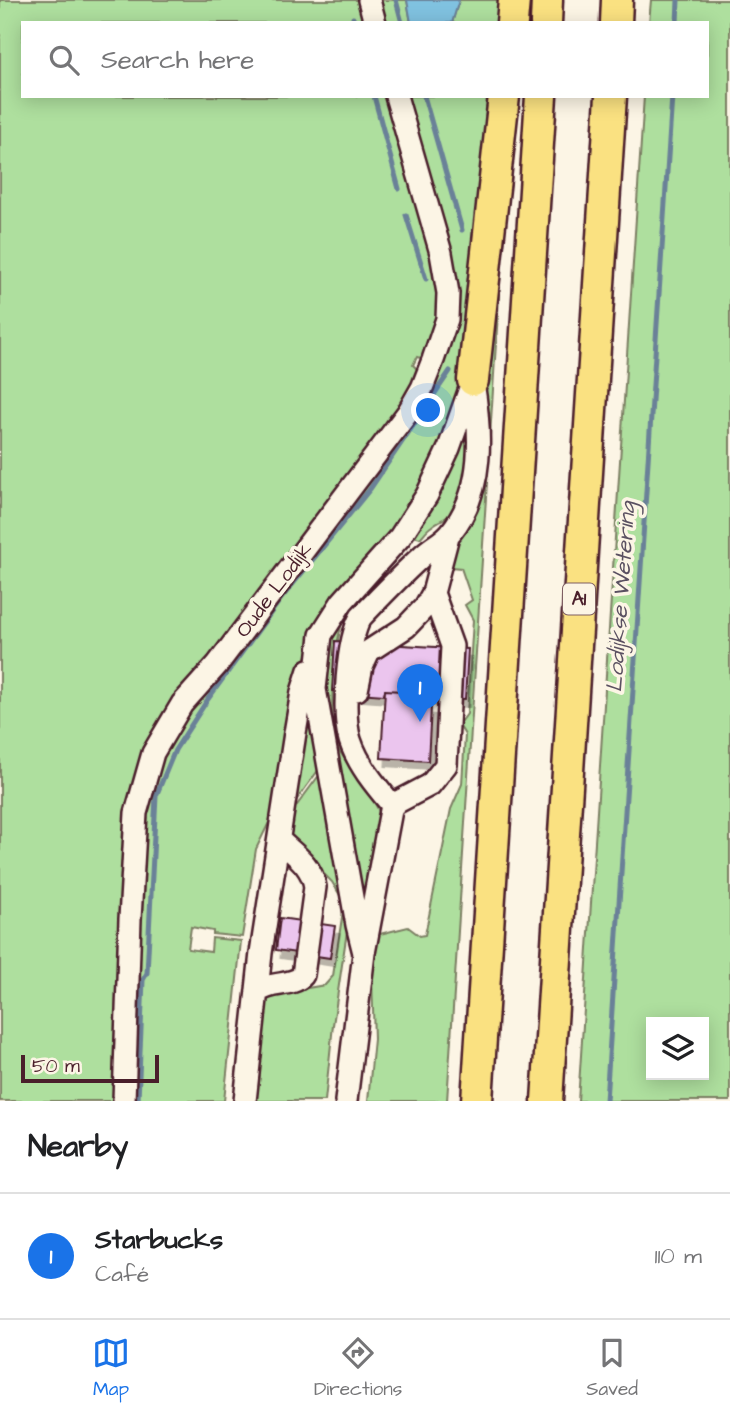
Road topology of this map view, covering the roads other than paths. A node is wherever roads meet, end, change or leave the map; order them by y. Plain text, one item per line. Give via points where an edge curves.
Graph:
1 (369, 0) edge
2 (514, 0) edge
3 (547, 0) edge
4 (617, 0) edge
5 (374, 21) edge
6 (512, 21) edge
7 (546, 21) edge
8 (616, 21) edge
9 (397, 98) edge
10 (504, 98) edge
11 (541, 98) edge
12 (611, 98) edge
13 (473, 380) junction
14 (448, 536) junction
15 (433, 593) junction
16 (317, 652) junction
17 (348, 727) junction
18 (392, 805) junction
19 (279, 840) junction
20 (364, 953) junction
21 (257, 993) junction
22 (124, 1101) edge
23 (245, 1101) edge
24 (346, 1101) edge
25 (477, 1101) edge
26 (547, 1101) edge

1 - 5 street
2 - 6 highway
3 - 7 highway
4 - 8 highway
9 - 22 street, Oude Lodijk via 441,253 447,319 409,411 182,704 153,753 136,813
10 - 13 highway
11 - 25 highway
12 - 26 highway, A1
13 - 14 street via 479,418 476,472 466,508
13 - 16 street via 427,495 400,537 342,602 321,635
14 - 15 street
14 - 17 street via 385,592 354,629
15 - 17 street via 412,621 369,652
15 - 18 street via 452,646 446,765 430,785
16 - 19 street via 302,692
16 - 20 street via 315,689
17 - 18 street via 354,750
18 - 20 street
19 - 21 street
19 - 21 street via 309,868 315,887 303,975
20 - 24 street
21 - 23 street

